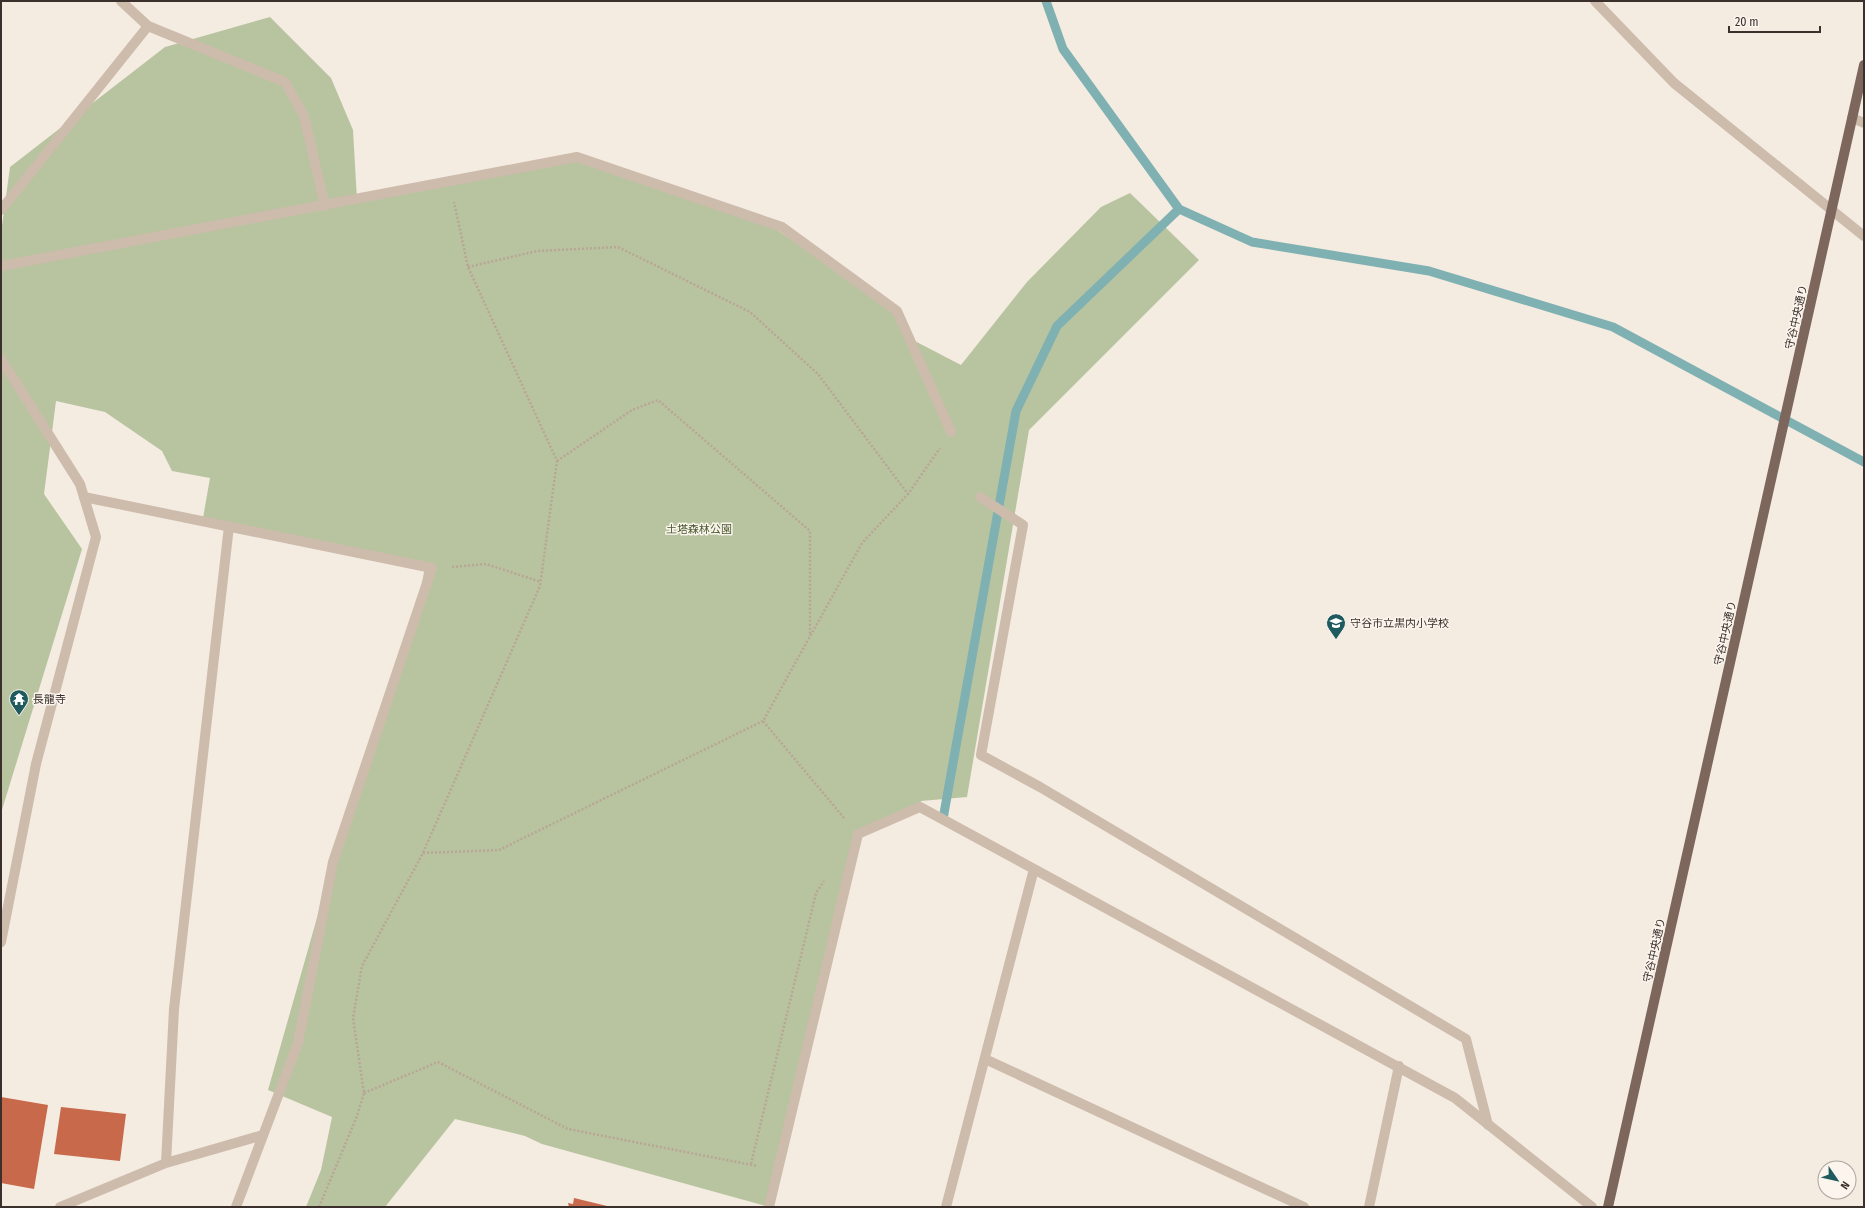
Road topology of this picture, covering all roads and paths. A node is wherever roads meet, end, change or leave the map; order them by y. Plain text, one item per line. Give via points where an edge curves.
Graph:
1 (121, 1) edge
2 (1595, 1) edge
3 (148, 26) junction
4 (1864, 65) edge
5 (1852, 118) junction
6 (1864, 122) edge
7 (449, 182) junction
8 (325, 206) junction
9 (1, 210) edge
10 (1832, 210) junction
11 (1864, 236) edge
12 (1, 266) edge
13 (468, 268) junction
14 (1, 359) edge
15 (951, 432) joint
16 (557, 461) junction
17 (908, 494) junction
18 (84, 497) junction
19 (980, 497) dead end
20 (229, 526) junction
21 (432, 568) junction
22 (540, 582) junction
23 (810, 638) junction
24 (763, 721) junction
25 (858, 834) junction
26 (423, 853) junction
27 (1034, 870) junction
28 (828, 876) dead end
29 (1, 942) edge
30 (985, 1059) junction
31 (1399, 1066) junction
32 (364, 1093) junction
33 (1488, 1125) junction
34 (263, 1135) junction
35 (166, 1163) junction
36 (751, 1164) junction
37 (778, 1171) junction
38 (60, 1207) edge
39 (236, 1207) edge
40 (319, 1207) edge
41 (769, 1207) edge
42 (946, 1207) edge
43 (1304, 1207) edge
44 (1369, 1207) edge
45 (1592, 1207) edge
46 (1608, 1207) edge

1 - 3 street
2 - 10 street via 1674,83
3 - 8 street via 285,82 304,116
3 - 9 street
4 - 5 main road, 守谷中央通り
5 - 6 street
5 - 10 main road, 守谷中央通り
7 - 8 street
7 - 13 path
7 - 15 street via 577,157 782,227 897,311
8 - 12 street
10 - 11 street
10 - 46 main road, 守谷中央通り
13 - 16 path
13 - 17 path via 537,252 618,247 750,312 818,374
14 - 18 street via 80,484
15 - 17 path
16 - 22 path
16 - 23 path via 632,410 658,400 810,531
17 - 23 path via 862,543
18 - 20 street
18 - 29 street via 96,537 36,764
19 - 33 street via 1023,525 981,755 1040,787 1466,1039
20 - 21 street
20 - 35 street via 174,1009
21 - 22 path via 486,564
21 - 34 street via 333,862 298,1043
22 - 26 path
23 - 24 path
24 - 25 path
24 - 26 path via 499,850
25 - 27 street via 920,807
25 - 37 street
26 - 32 path via 362,966 353,1018
27 - 30 street
27 - 31 street
28 - 36 path via 816,893
30 - 42 street
30 - 43 street
31 - 33 street via 1455,1098
31 - 44 street
32 - 36 path via 438,1062 568,1129
32 - 40 path
33 - 45 street
34 - 35 street
34 - 39 street
35 - 38 street
36 - 37 path
37 - 41 street

